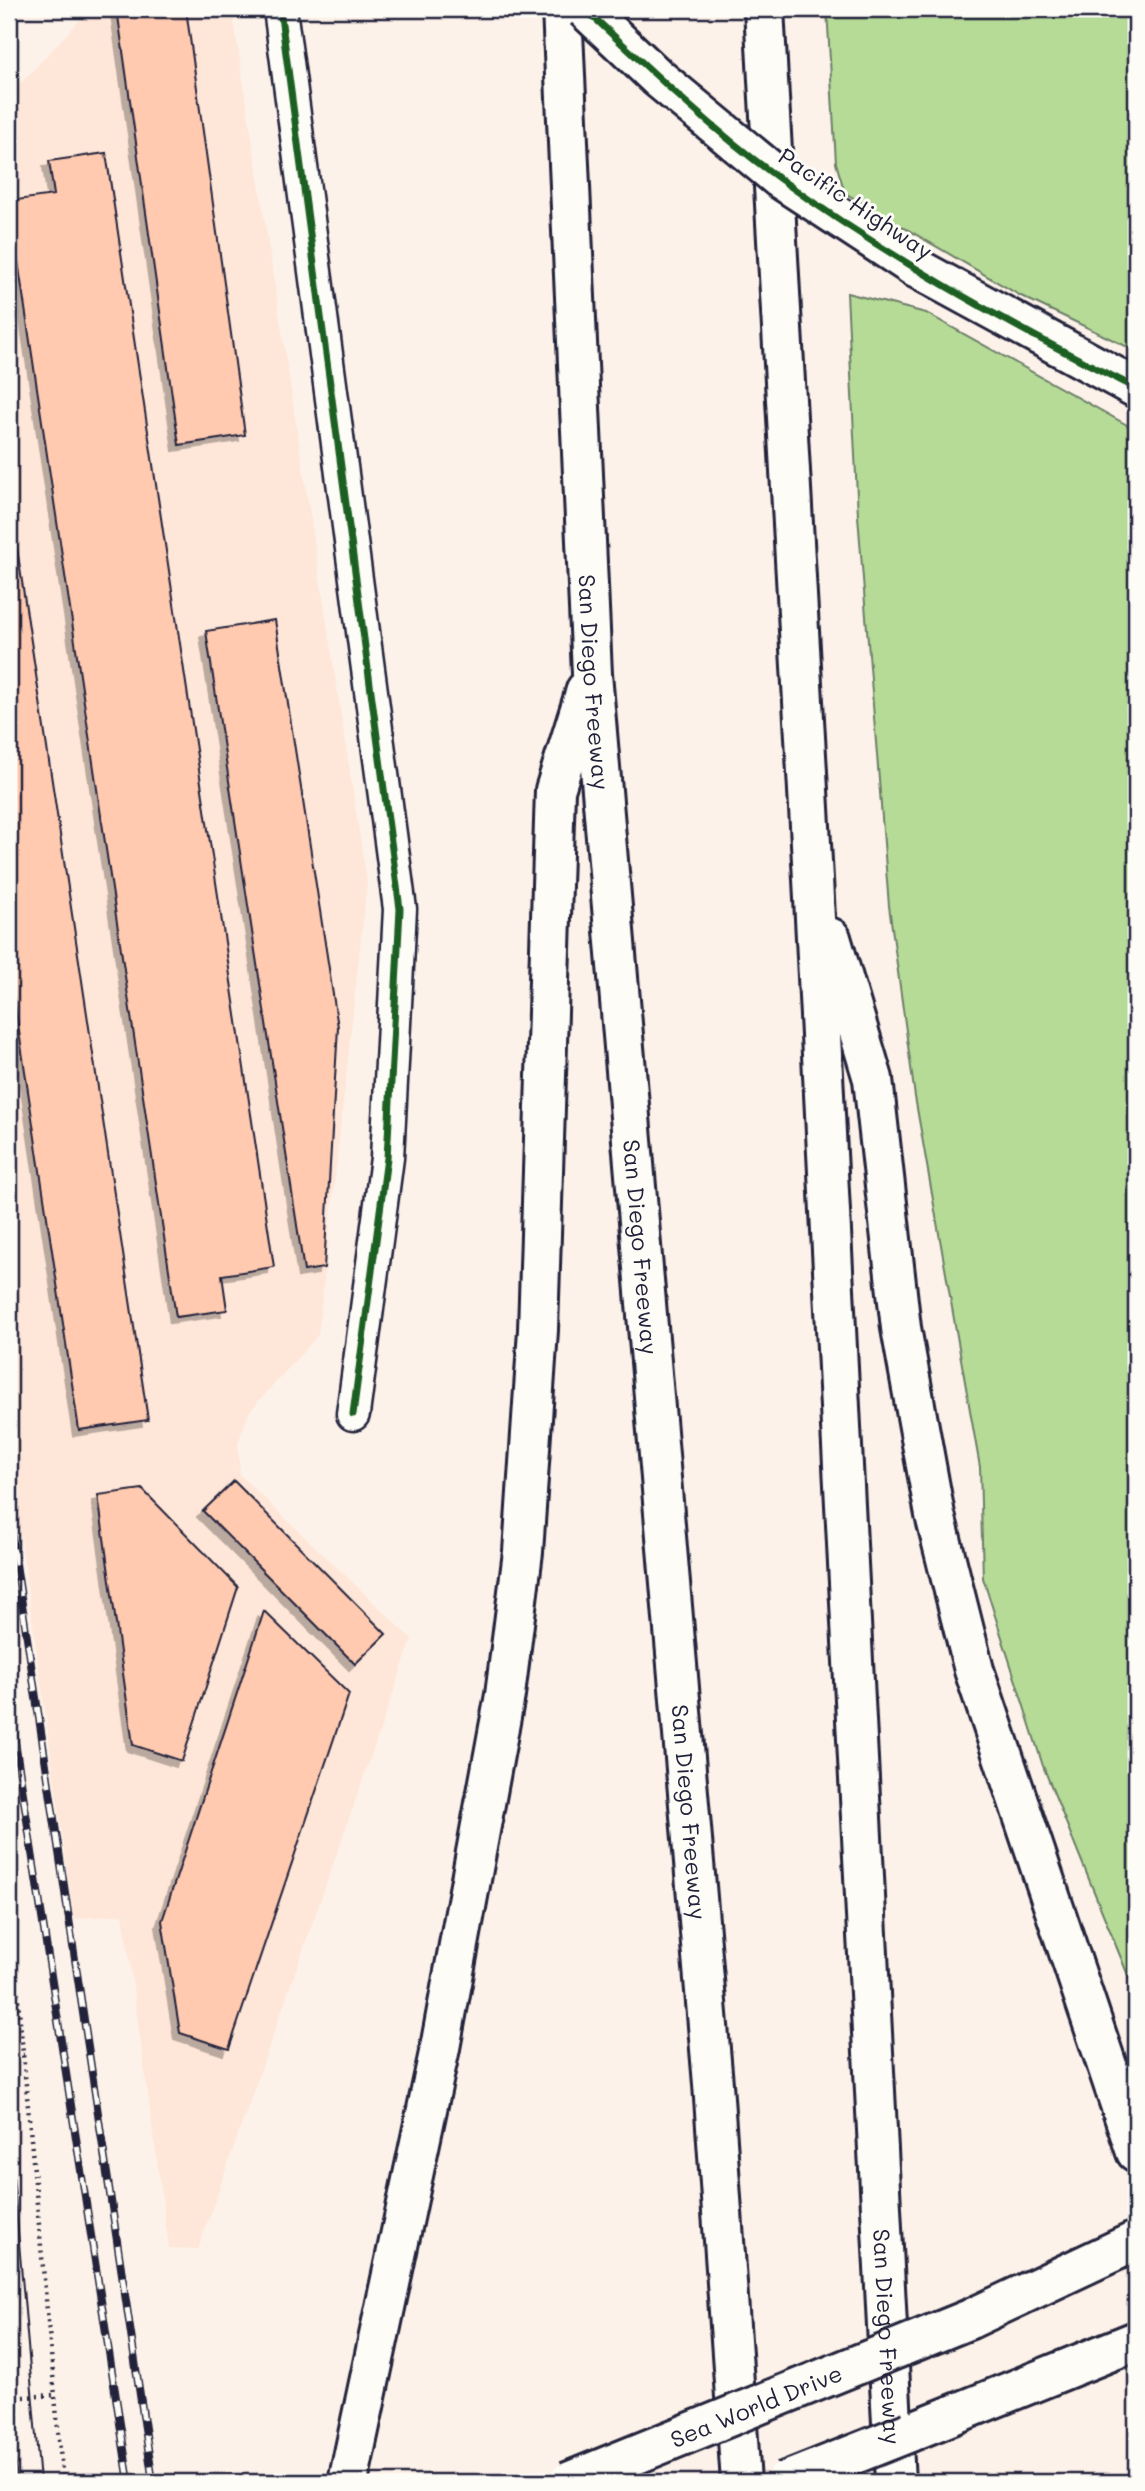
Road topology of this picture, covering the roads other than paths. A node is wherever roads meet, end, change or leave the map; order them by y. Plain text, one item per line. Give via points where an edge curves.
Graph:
1 (280, 9) edge
2 (562, 9) edge
3 (585, 9) edge
4 (764, 9) edge
5 (1136, 388) edge
6 (592, 674) junction
7 (813, 879) junction
8 (353, 1414) dead end
9 (1136, 2152) edge
10 (1136, 2241) edge
11 (1136, 2341) edge
12 (348, 2482) edge
13 (568, 2482) edge
14 (741, 2482) edge
15 (784, 2482) edge
16 (895, 2482) edge

1 - 8 street via 400,909 387,1158
2 - 6 main road, San Diego Freeway
3 - 5 main road, Pacific Highway, bridge via 779,178 916,268
4 - 7 main road, San Diego Freeway
6 - 12 main road via 555,790 538,1331 523,1552 505,1695 440,2048
6 - 14 main road, San Diego Freeway via 713,2084
7 - 9 main road via 873,1079 901,1328 935,1515 974,1670
7 - 16 main road, San Diego Freeway
10 - 13 main road, Sea World Drive, bridge via 970,2319
11 - 15 main road, bridge

